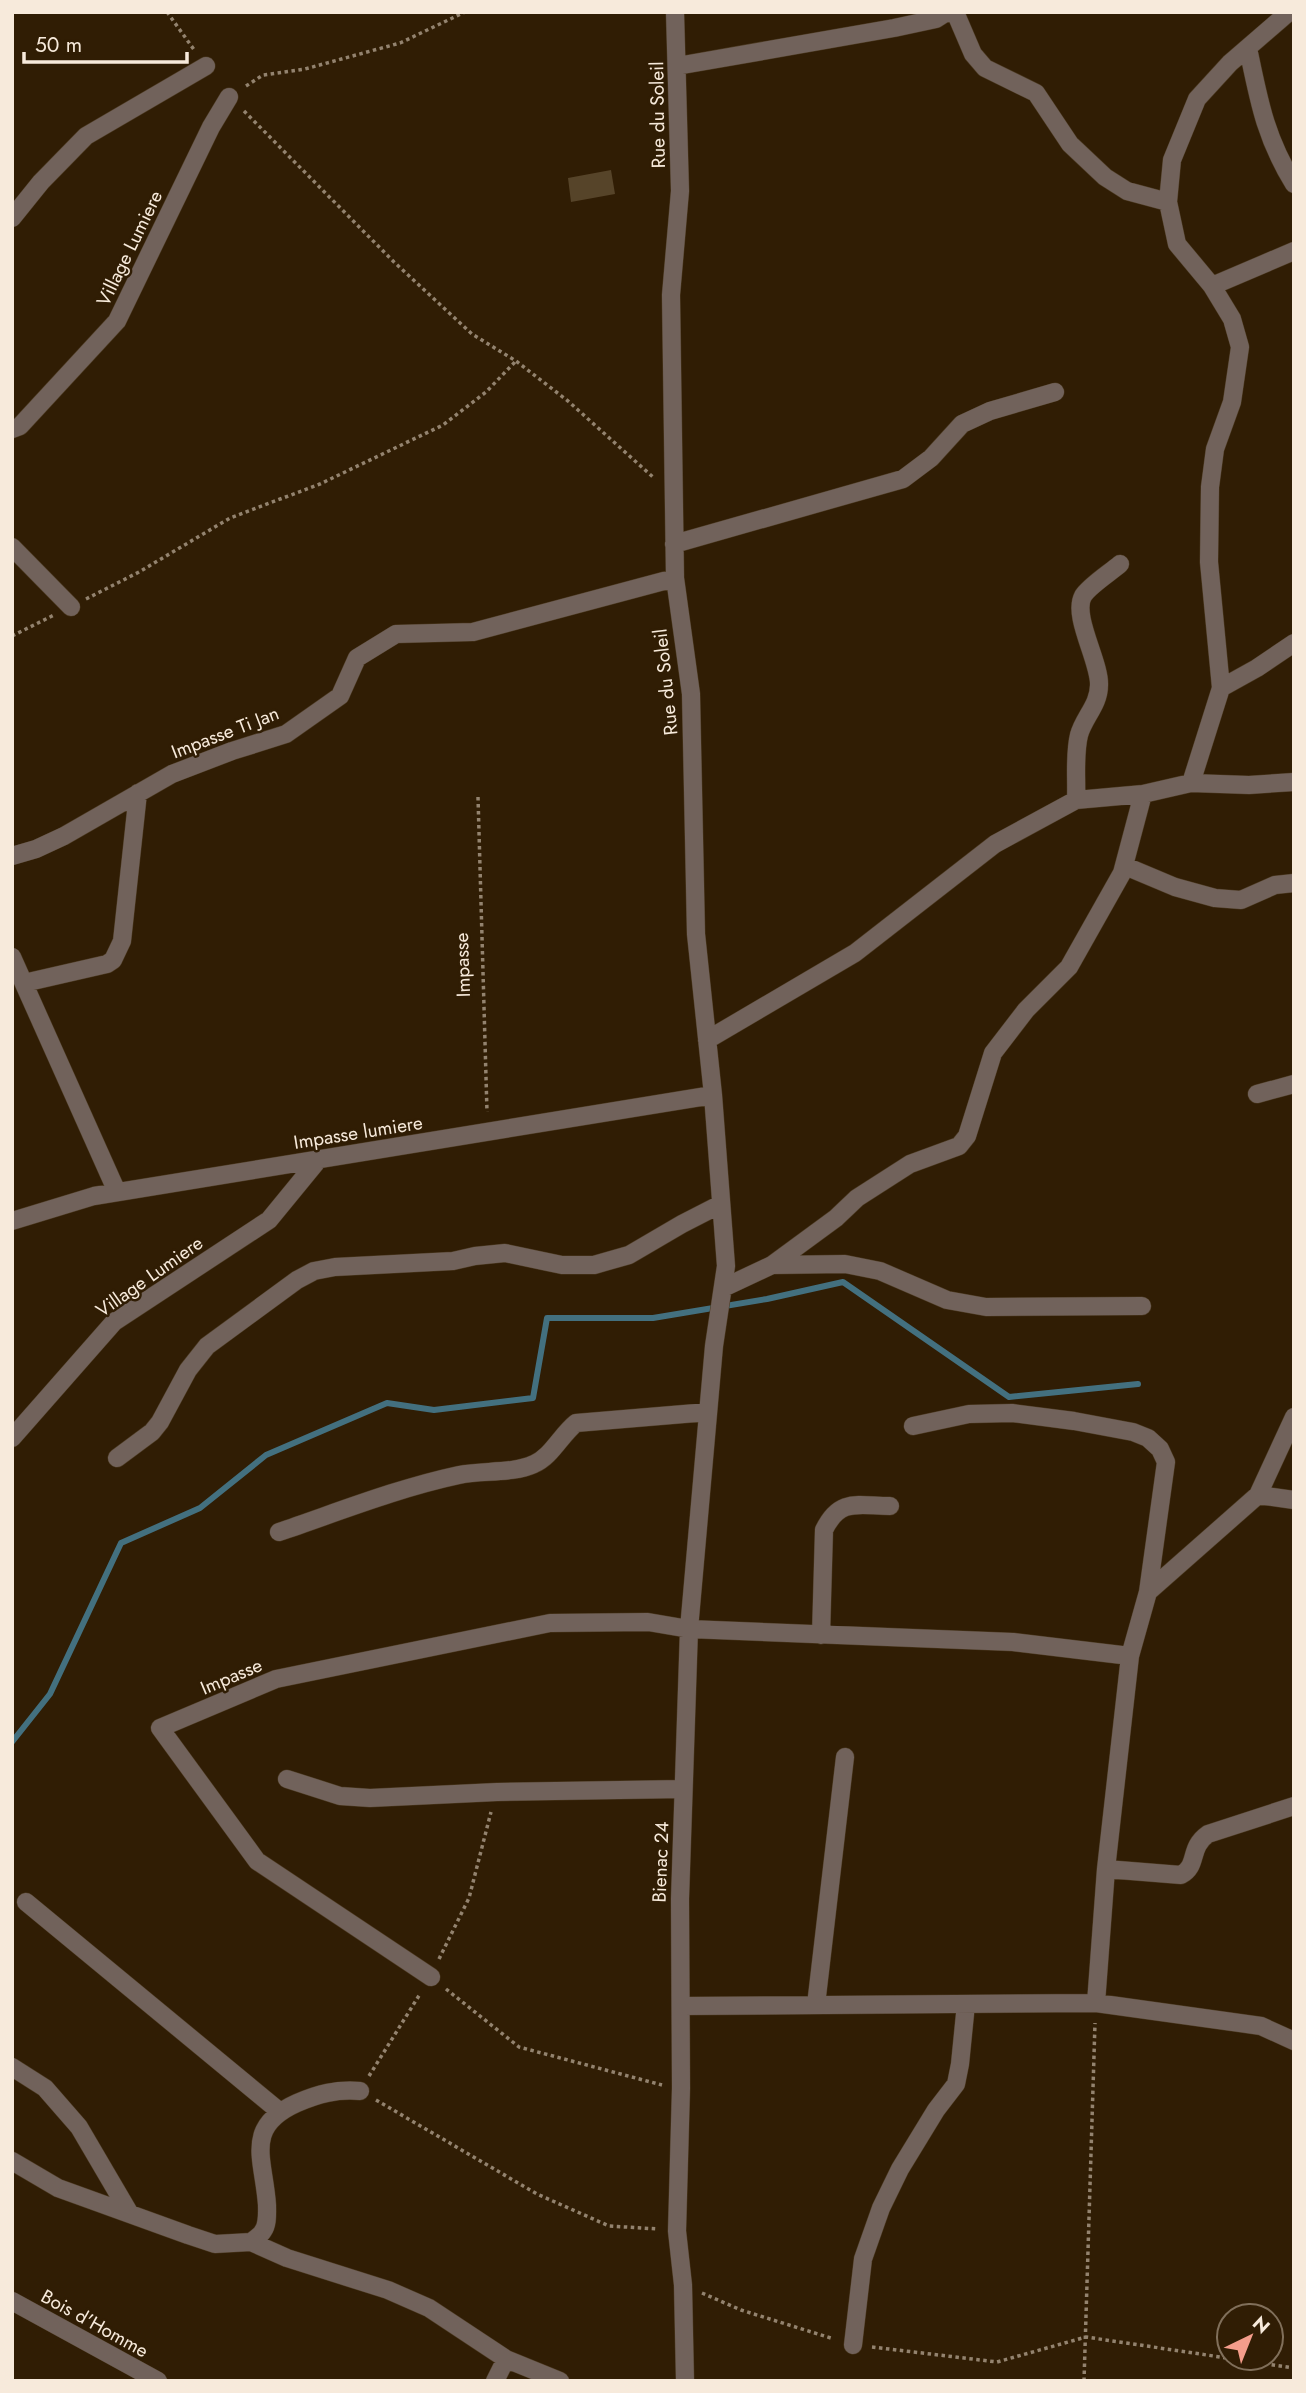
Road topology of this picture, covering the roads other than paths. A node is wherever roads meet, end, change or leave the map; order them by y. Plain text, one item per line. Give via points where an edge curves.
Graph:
1 (675, 12) edge
2 (947, 12) edge
3 (955, 12) edge
4 (1289, 12) edge
5 (1248, 48) junction
6 (206, 66) road end
7 (677, 66) junction
8 (229, 97) road end
9 (1294, 184) edge
10 (1168, 202) junction
11 (12, 218) edge
12 (1294, 251) edge
13 (1212, 286) junction
14 (1055, 392) dead end
15 (12, 429) edge
16 (674, 544) junction
17 (12, 547) edge
18 (1120, 564) dead end
19 (675, 578) junction
20 (71, 607) road end
21 (1294, 643) edge
22 (1221, 688) junction
23 (1294, 782) edge
24 (1191, 783) junction
25 (138, 793) junction
26 (1143, 794) junction
27 (1076, 800) junction
28 (12, 856) edge
29 (1125, 866) junction
30 (1294, 883) edge
31 (12, 957) edge
32 (24, 983) junction
33 (707, 1040) junction
34 (1294, 1084) edge
35 (1257, 1094) dead end
36 (713, 1095) junction
37 (319, 1160) junction
38 (117, 1192) junction
39 (722, 1204) junction
40 (12, 1221) edge
41 (772, 1265) junction
42 (723, 1288) junction
43 (1142, 1306) dead end
44 (714, 1346) joint
45 (708, 1412) junction
46 (1294, 1417) edge
47 (913, 1426) dead end
48 (12, 1438) edge
49 (117, 1458) dead end
50 (1258, 1495) junction
51 (1294, 1500) edge
52 (890, 1506) dead end
53 (279, 1532) dead end
54 (1148, 1592) junction
55 (689, 1629) junction
56 (821, 1635) junction
57 (1130, 1656) junction
58 (845, 1757) dead end
59 (287, 1779) dead end
60 (683, 1789) junction
61 (1294, 1806) edge
62 (1106, 1869) junction
63 (26, 1902) dead end
64 (430, 1977) road end
65 (1096, 2003) junction
66 (965, 2004) junction
67 (816, 2005) junction
68 (681, 2007) junction
69 (1294, 2041) edge
70 (12, 2067) edge
71 (360, 2091) road end
72 (279, 2111) junction
73 (12, 2161) edge
74 (130, 2214) junction
75 (251, 2242) junction
76 (12, 2301) edge
77 (853, 2344) road end
78 (506, 2359) junction
79 (159, 2381) edge
80 (495, 2381) edge
81 (560, 2381) edge
82 (685, 2381) edge

1 - 7 street, Rue du Soleil
2 - 7 street via 936,19 894,28
3 - 10 street via 973,54 985,68 1036,93 1070,144 1105,177 1127,191
4 - 5 street
5 - 9 street via 1264,123
5 - 10 street via 1197,99 1172,160
6 - 11 street via 86,136
7 - 16 street, Rue du Soleil via 680,191 670,295
8 - 15 street, Village Lumiere via 117,321 20,426
10 - 13 street via 1178,244
12 - 13 street
13 - 22 street via 1232,319 1240,347 1232,402 1214,449 1210,487 1209,562
14 - 16 street via 962,424 931,458 903,479
16 - 19 street, Rue du Soleil
17 - 20 street
18 - 27 street via 1083,596 1081,605 1099,685 1097,701 1079,737
19 - 25 street, Impasse Ti Jan via 473,632 396,634 357,658 340,696 286,734 172,774
19 - 33 street, Rue du Soleil via 691,694 696,934
21 - 22 street
22 - 24 street
23 - 24 street
24 - 26 street
25 - 28 street, Impasse Ti Jan via 64,836
25 - 32 street via 122,941 113,960
26 - 27 street
26 - 29 street
27 - 33 street via 995,844 855,953
29 - 30 street via 1215,898 1241,900
29 - 41 street via 1069,967 1026,1010 993,1053 967,1136 958,1146 910,1164 875,1186
31 - 32 street
32 - 38 street
33 - 36 street, Rue du Soleil
34 - 35 street
36 - 37 street, Impasse lumiere
36 - 39 street, Rue du Soleil
37 - 38 street, Impasse lumiere
37 - 48 street, Village Lumiere via 269,1220 114,1322
38 - 40 street, Impasse lumiere
39 - 42 street, Rue du Soleil
39 - 49 street via 629,1255 594,1265 562,1265 505,1253 314,1271 207,1346 152,1432
41 - 42 street
41 - 43 street via 880,1270 947,1300 986,1307
42 - 44 street, Rue du Soleil
44 - 45 street, Bienac 24
45 - 53 street via 576,1423 533,1465 459,1475
45 - 55 street, Bienac 24
46 - 50 street
47 - 54 street via 970,1414 1012,1413 1148,1438 1160,1448 1166,1462
50 - 51 street
50 - 54 street
52 - 56 street via 844,1506 831,1514 824,1530
54 - 57 street
55 - 56 street
55 - 60 street, Bienac 24
55 - 64 street, Impasse via 648,1622 550,1623 275,1679 160,1728 257,1861
56 - 57 street via 1013,1642
57 - 62 street
58 - 67 street
59 - 60 street via 340,1796 370,1798
60 - 68 street, Bienac 24
61 - 62 street via 1208,1834 1197,1843 1192,1863 1181,1875
62 - 65 street
63 - 72 street
65 - 66 street
65 - 69 street via 1261,2026
66 - 67 street
66 - 77 street via 956,2084 900,2169 863,2259
67 - 68 street
68 - 82 street, Bienac 24 via 677,2231
70 - 74 street via 45,2088 79,2127
71 - 72 street via 317,2094
72 - 75 street via 263,2130 260,2143 267,2218 263,2232
73 - 74 street via 58,2188
74 - 75 street via 215,2244
75 - 78 street via 429,2308
76 - 79 street, Bois d'Homme
78 - 80 street
78 - 81 street

